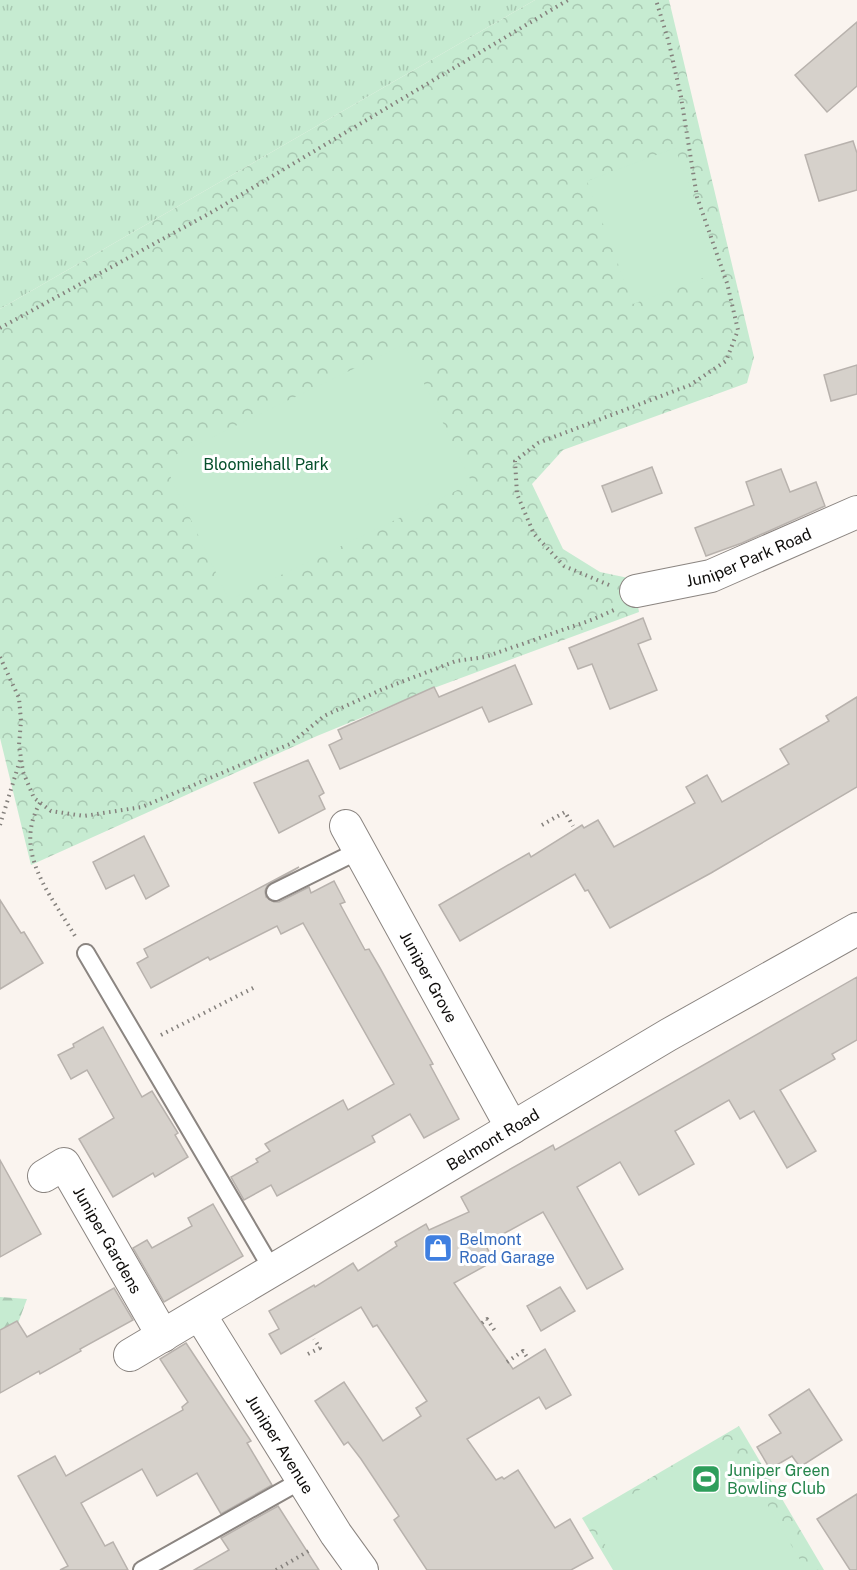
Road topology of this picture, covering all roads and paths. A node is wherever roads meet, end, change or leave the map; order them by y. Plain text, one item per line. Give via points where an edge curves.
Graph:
1 (568, 0) edge
2 (656, 0) edge
3 (0, 328) edge
4 (857, 512) edge
5 (622, 595) junction
6 (0, 657) edge
7 (21, 756) junction
8 (40, 803) junction
9 (0, 825) edge
10 (542, 825) dead end
11 (573, 826) dead end
12 (353, 838) joint
13 (275, 892) dead end
14 (857, 929) edge
15 (86, 953) joint
16 (257, 986) dead end
17 (141, 1046) junction
18 (512, 1128) junction
19 (44, 1176) dead end
20 (491, 1239) dead end
21 (504, 1240) dead end
22 (272, 1269) junction
23 (200, 1314) junction
24 (482, 1323) dead end
25 (495, 1331) dead end
26 (163, 1336) junction
27 (314, 1339) dead end
28 (308, 1354) dead end
29 (130, 1355) dead end
30 (527, 1357) dead end
31 (507, 1362) dead end
32 (302, 1480) junction
33 (336, 1534) junction
34 (142, 1570) edge
35 (276, 1570) edge
36 (362, 1570) edge

1 - 3 path via 212,212
2 - 5 path via 681,97 697,197 727,283 738,330 726,361 690,385 538,443 515,461 517,494 534,534 564,566
4 - 5 street, Juniper Park Road via 711,576
5 - 8 path via 594,619 485,657 456,661 383,689 324,716 290,744 142,807 84,816 51,811
6 - 7 path via 19,698
7 - 8 path via 34,798
7 - 9 path
8 - 15 path via 32,818 31,849 36,872
10 - 11 path via 565,812
12 - 13 lane
12 - 18 street, Juniper Grove
14 - 18 street, Belmont Road
15 - 17 lane
16 - 17 path
17 - 22 lane
18 - 22 street, Belmont Road
19 - 26 street, Juniper Gardens via 64,1164
20 - 21 path via 494,1246
22 - 23 street, Belmont Road
23 - 26 street, Belmont Road
23 - 32 street, Juniper Avenue
24 - 25 path via 487,1319
26 - 29 street, Belmont Road
27 - 28 path via 320,1348
30 - 31 path via 523,1351
32 - 33 street, Juniper Avenue
32 - 34 lane
33 - 35 path
33 - 36 street, Juniper Avenue

